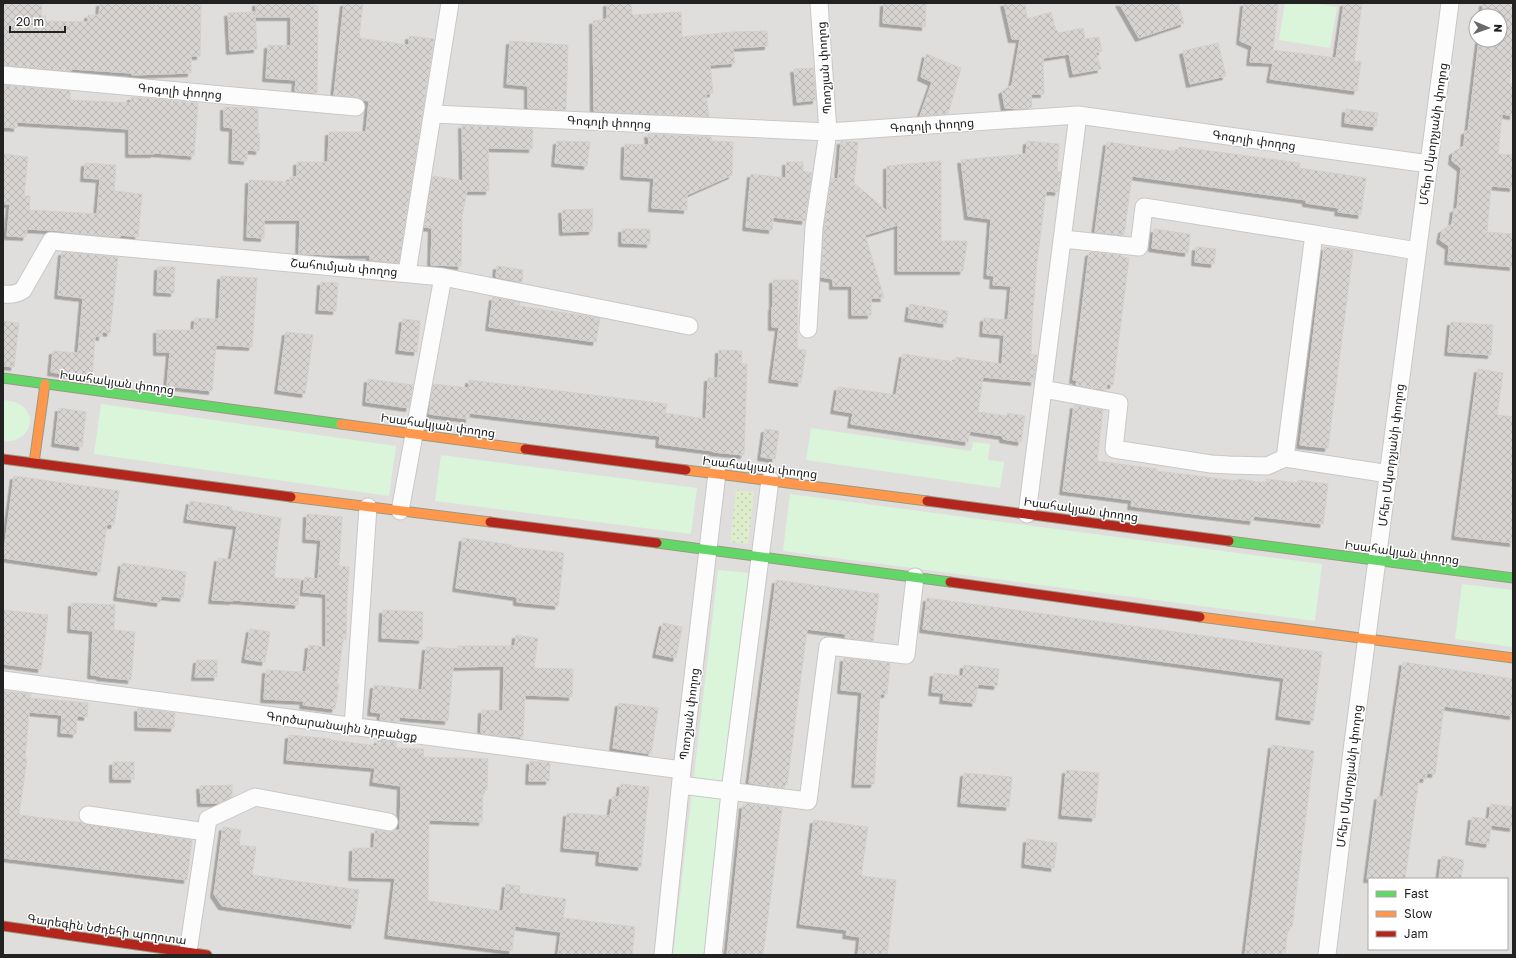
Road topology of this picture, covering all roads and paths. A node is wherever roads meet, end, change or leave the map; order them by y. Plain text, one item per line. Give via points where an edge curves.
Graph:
1 (450, 3) edge
2 (820, 3) edge
3 (1450, 3) edge
4 (3, 75) edge
5 (356, 107) dead end
6 (433, 114) junction
7 (1078, 115) junction
8 (828, 132) junction
9 (1428, 164) junction
10 (1314, 234) junction
11 (1062, 239) junction
12 (1417, 251) junction
13 (407, 273) junction
14 (443, 277) junction
15 (3, 294) edge
16 (688, 326) dead end
17 (808, 329) dead end
18 (3, 378) edge
19 (45, 384) junction
20 (1043, 389) junction
21 (414, 434) junction
22 (1285, 458) junction
23 (3, 459) edge
24 (34, 463) junction
25 (717, 473) junction
26 (1389, 474) junction
27 (770, 480) junction
28 (368, 507) junction
29 (400, 511) junction
30 (1027, 514) junction
31 (709, 549) junction
32 (760, 556) junction
33 (1378, 560) junction
34 (915, 577) junction
35 (1513, 578) edge
36 (1367, 638) junction
37 (1513, 658) edge
38 (3, 680) edge
39 (353, 727) junction
40 (681, 778) junction
41 (730, 792) junction
42 (88, 815) dead end
43 (389, 822) dead end
44 (206, 832) junction
45 (3, 926) edge
46 (188, 952) junction
47 (207, 955) edge
48 (663, 955) edge
49 (713, 955) edge
50 (1327, 955) edge

1 - 6 street
2 - 8 street, Պռոշյան փողոց
3 - 9 street, Մհեր Մկտրչյանի փողոց
4 - 5 street, Գոգոլի փողոց
6 - 8 street, Գոգոլի փողոց
6 - 13 street
7 - 8 street, Գոգոլի փողոց
7 - 9 street, Գոգոլի փողոց
7 - 11 street
8 - 17 street, Պռոշյան փողոց via 814,227
9 - 12 street, Մհեր Մկտրչյանի փողոց
10 - 11 street via 1144,207 1139,247
10 - 12 street
10 - 22 street
11 - 20 street
12 - 26 street, Մհեր Մկտրչյանի փողոց
13 - 14 street, Շահումյան փողոց
13 - 15 street, Շահումյան փողոց via 51,241 23,290 10,295
14 - 16 street, Շահումյան փողոց
14 - 21 street
18 - 19 main road, Իսահակյան փողոց
19 - 21 main road, Իսահակյան փողոց
19 - 24 main road
20 - 22 street via 1119,403 1114,448 1223,464 1267,466
20 - 30 street
21 - 25 main road, Իսահակյան փողոց
21 - 29 street
22 - 26 street
23 - 24 main road
24 - 28 main road
25 - 27 main road, Իսահակյան փողոց
25 - 31 street, Պռոշյան փողոց
26 - 33 street, Մհեր Մկտրչյանի փողոց
27 - 30 main road, Իսահակյան փողոց
27 - 32 street
28 - 29 main road
28 - 39 street
29 - 31 main road
30 - 33 main road, Իսահակյան փողոց
31 - 32 main road
31 - 40 street, Պռոշյան փողոց
32 - 34 main road
32 - 41 street
33 - 35 main road, Իսահակյան փողոց
33 - 36 street, Մհեր Մկտրչյանի փողոց
34 - 36 main road
34 - 41 street, Գործարանային նրբանցք via 906,655 828,646 808,801
36 - 37 main road
36 - 50 street, Մհեր Մկտրչյանի փողոց
38 - 39 street, Գործարանային նրբանցք
39 - 40 street, Գործարանային նրբանցք
40 - 41 street, Գործարանային նրբանցք
40 - 48 street, Պռոշյան փողոց
41 - 49 street
42 - 44 street
43 - 44 street via 255,798 208,819
44 - 46 street
45 - 46 main road, Գարեգին Նժդեհի պողոտա
46 - 47 main road, Գարեգին Նժդեհի պողոտա

